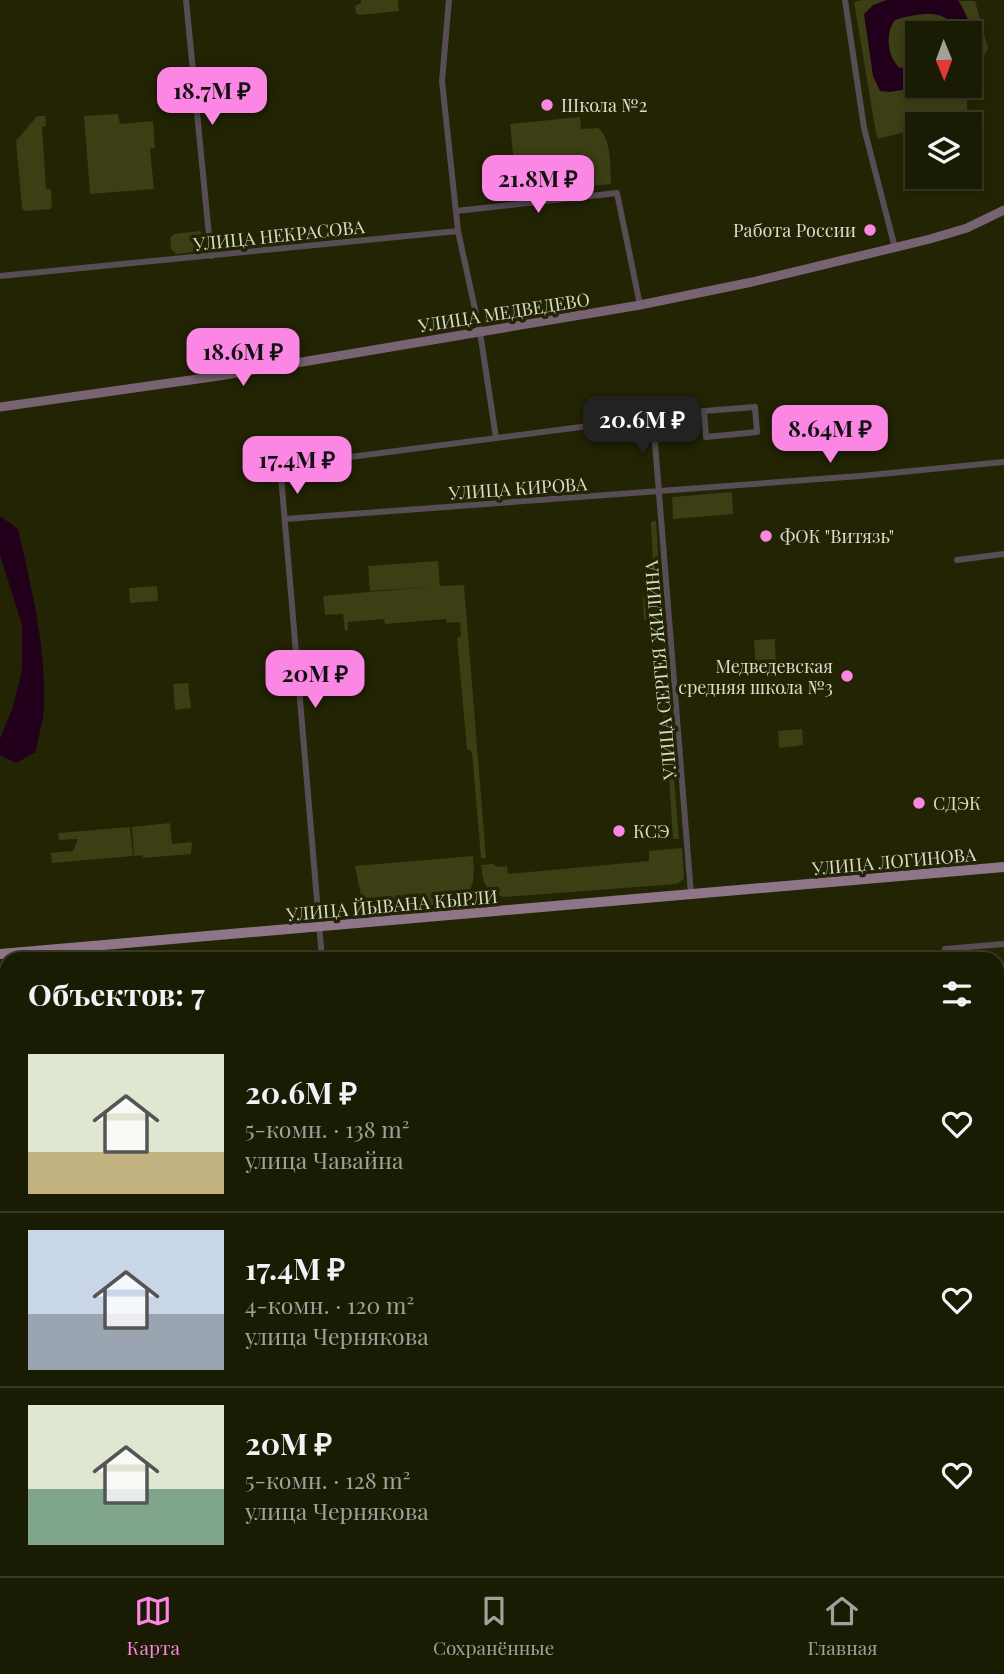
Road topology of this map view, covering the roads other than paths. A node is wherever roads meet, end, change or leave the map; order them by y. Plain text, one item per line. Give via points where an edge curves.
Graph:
1 (186, 0) edge
2 (449, 0) edge
3 (845, 0) edge
4 (1004, 210) edge
5 (456, 211) junction
6 (458, 230) junction
7 (895, 248) junction
8 (211, 256) junction
9 (0, 276) edge
10 (640, 305) junction
11 (480, 331) junction
12 (0, 407) edge
13 (704, 411) junction
14 (653, 418) junction
15 (496, 438) junction
16 (1004, 462) edge
17 (304, 463) dead end
18 (281, 476) dead end
19 (658, 492) junction
20 (285, 519) junction
21 (1004, 554) edge
22 (957, 560) dead end
23 (1004, 867) edge
24 (786, 886) joint
25 (691, 894) junction
26 (320, 927) junction
27 (1004, 944) edge
28 (945, 949) dead end
29 (24, 952) edge
30 (322, 952) edge

1 - 8 street
2 - 5 street via 442,81
3 - 7 street via 864,128
4 - 7 street, УЛИЦА МЕДВЕДЕВО via 967,228
5 - 6 street
5 - 10 street via 617,193
6 - 8 street, УЛИЦА НЕКРАСОВА
6 - 11 street
7 - 10 street, УЛИЦА МЕДВЕДЕВО
8 - 9 street, УЛИЦА НЕКРАСОВА
10 - 11 street, УЛИЦА МЕДВЕДЕВО
11 - 12 street, УЛИЦА МЕДВЕДЕВО via 219,376
11 - 15 street
13 - 13 street via 706,437 757,432 755,407
13 - 14 street
14 - 15 street
14 - 19 street, УЛИЦА СЕРГЕЯ ЖИЛИНА
15 - 17 street
16 - 19 street, УЛИЦА КИРОВА
18 - 20 street
19 - 20 street, УЛИЦА КИРОВА
19 - 25 street, УЛИЦА СЕРГЕЯ ЖИЛИНА
20 - 26 street
21 - 22 street
23 - 24 main road, УЛИЦА ЛОГИНОВА
24 - 25 main road, УЛИЦА ЙЫВАНА КЫРЛИ
25 - 26 main road, УЛИЦА ЙЫВАНА КЫРЛИ
26 - 29 main road, УЛИЦА ЙЫВАНА КЫРЛИ
26 - 30 street
27 - 28 street

